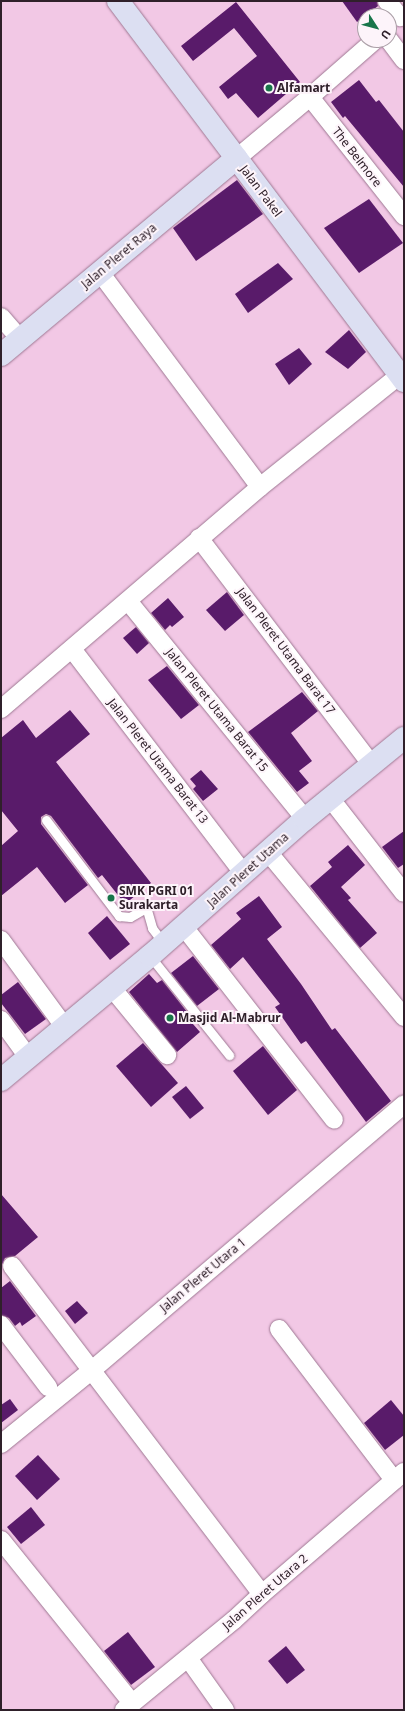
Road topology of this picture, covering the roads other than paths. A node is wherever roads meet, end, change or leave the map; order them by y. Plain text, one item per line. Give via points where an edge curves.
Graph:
1 (118, 1) edge
2 (387, 1) edge
3 (398, 19) edge
4 (365, 48) edge
5 (395, 48) edge
6 (404, 60) edge
7 (310, 97) junction
8 (236, 158) junction
9 (404, 216) edge
10 (100, 272) junction
11 (1, 317) edge
12 (20, 339) junction
13 (2, 353) edge
14 (402, 378) edge
15 (260, 488) junction
16 (199, 538) junction
17 (128, 601) junction
18 (72, 649) junction
19 (1, 709) edge
20 (404, 738) edge
21 (372, 765) junction
22 (330, 798) junction
23 (305, 819) junction
24 (46, 820) dead end
25 (268, 852) junction
26 (244, 874) junction
27 (404, 893) edge
28 (184, 927) junction
29 (1, 940) edge
30 (157, 950) junction
31 (112, 988) junction
32 (404, 1017) edge
33 (1, 1020) edge
34 (64, 1026) junction
35 (167, 1055) dead end
36 (229, 1055) dead end
37 (28, 1057) junction
38 (1, 1080) edge
39 (404, 1104) edge
40 (334, 1120) dead end
41 (12, 1266) dead end
42 (1, 1325) edge
43 (279, 1329) dead end
44 (92, 1370) junction
45 (48, 1387) dead end
46 (1, 1444) edge
47 (399, 1476) edge
48 (1, 1540) edge
49 (262, 1594) junction
50 (188, 1658) junction
51 (128, 1707) edge
52 (225, 1710) edge

1 - 8 street, Jalan Pakel
2 - 3 street
4 - 7 street
5 - 6 street
7 - 8 street
7 - 9 street, The Belmore
8 - 10 street, Jalan Pleret Raya
8 - 14 street, Jalan Pakel
10 - 12 street, Jalan Pleret Raya
10 - 15 street
11 - 12 street
12 - 13 street, Jalan Pleret Raya
14 - 15 street
15 - 16 street
16 - 17 street
16 - 21 street, Jalan Pleret Utama Barat 17
17 - 18 street
17 - 23 street, Jalan Pleret Utama Barat 15
18 - 19 street
18 - 26 street, Jalan Pleret Utama Barat 13
20 - 21 street, Jalan Pleret Utama
21 - 22 street, Jalan Pleret Utama
22 - 23 street, Jalan Pleret Utama
22 - 27 street
23 - 25 street, Jalan Pleret Utama
24 - 30 lane via 119,916 130,917 144,909 148,910
25 - 26 street, Jalan Pleret Utama
25 - 32 street
26 - 28 street, Jalan Pleret Utama
28 - 30 street, Jalan Pleret Utama
28 - 40 street
29 - 34 street
30 - 31 street, Jalan Pleret Utama
30 - 36 lane
31 - 34 street, Jalan Pleret Utama
31 - 35 street
33 - 37 street
34 - 37 street, Jalan Pleret Utama
37 - 38 street, Jalan Pleret Utama
39 - 44 street, Jalan Pleret Utara 1
41 - 44 street
42 - 45 street
43 - 47 street
44 - 46 street, Jalan Pleret Utara 1
44 - 49 street
47 - 49 street, Jalan Pleret Utara 2
48 - 51 street
49 - 50 street, Jalan Pleret Utara 2
50 - 51 street, Jalan Pleret Utara 2
50 - 52 street

